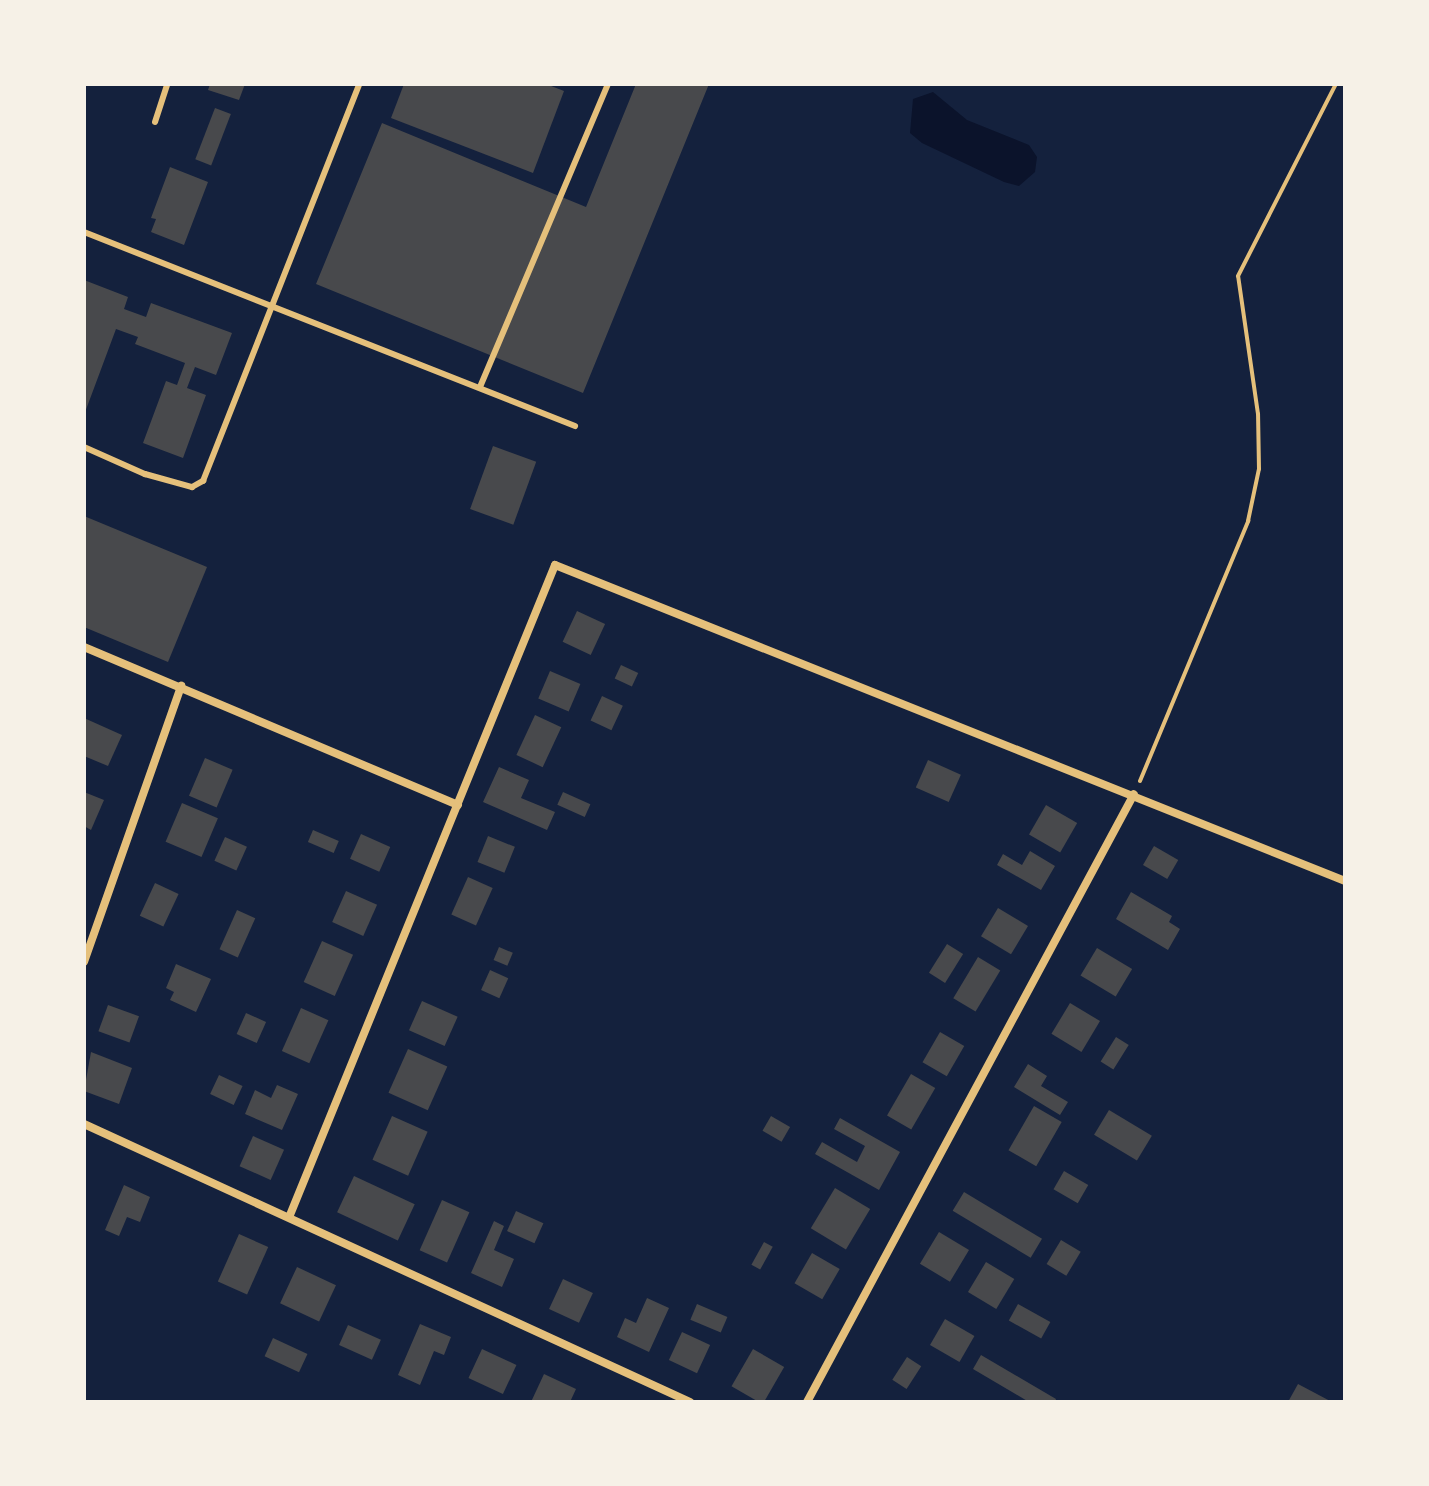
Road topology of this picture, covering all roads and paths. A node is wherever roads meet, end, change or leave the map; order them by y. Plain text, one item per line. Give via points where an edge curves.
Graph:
1 (167, 84) edge
2 (359, 84) edge
3 (608, 84) edge
4 (1336, 84) edge
5 (155, 122) dead end
6 (84, 232) edge
7 (271, 307) junction
8 (480, 387) junction
9 (575, 426) dead end
10 (84, 447) edge
11 (84, 647) edge
12 (181, 686) junction
13 (1134, 794) junction
14 (458, 805) junction
15 (1345, 881) edge
16 (84, 962) edge
17 (84, 1124) edge
18 (290, 1215) junction
19 (690, 1402) edge
20 (807, 1402) edge

1 - 5 lane
2 - 7 lane
3 - 8 lane
4 - 13 path via 1238,276 1258,414 1259,469 1248,521
6 - 7 lane
7 - 8 lane
7 - 10 lane via 203,481 192,487 145,474
8 - 9 lane
11 - 12 street
12 - 14 street
12 - 16 street
13 - 14 street via 555,565
13 - 15 street
13 - 20 street
14 - 18 street
17 - 18 street
18 - 19 street

